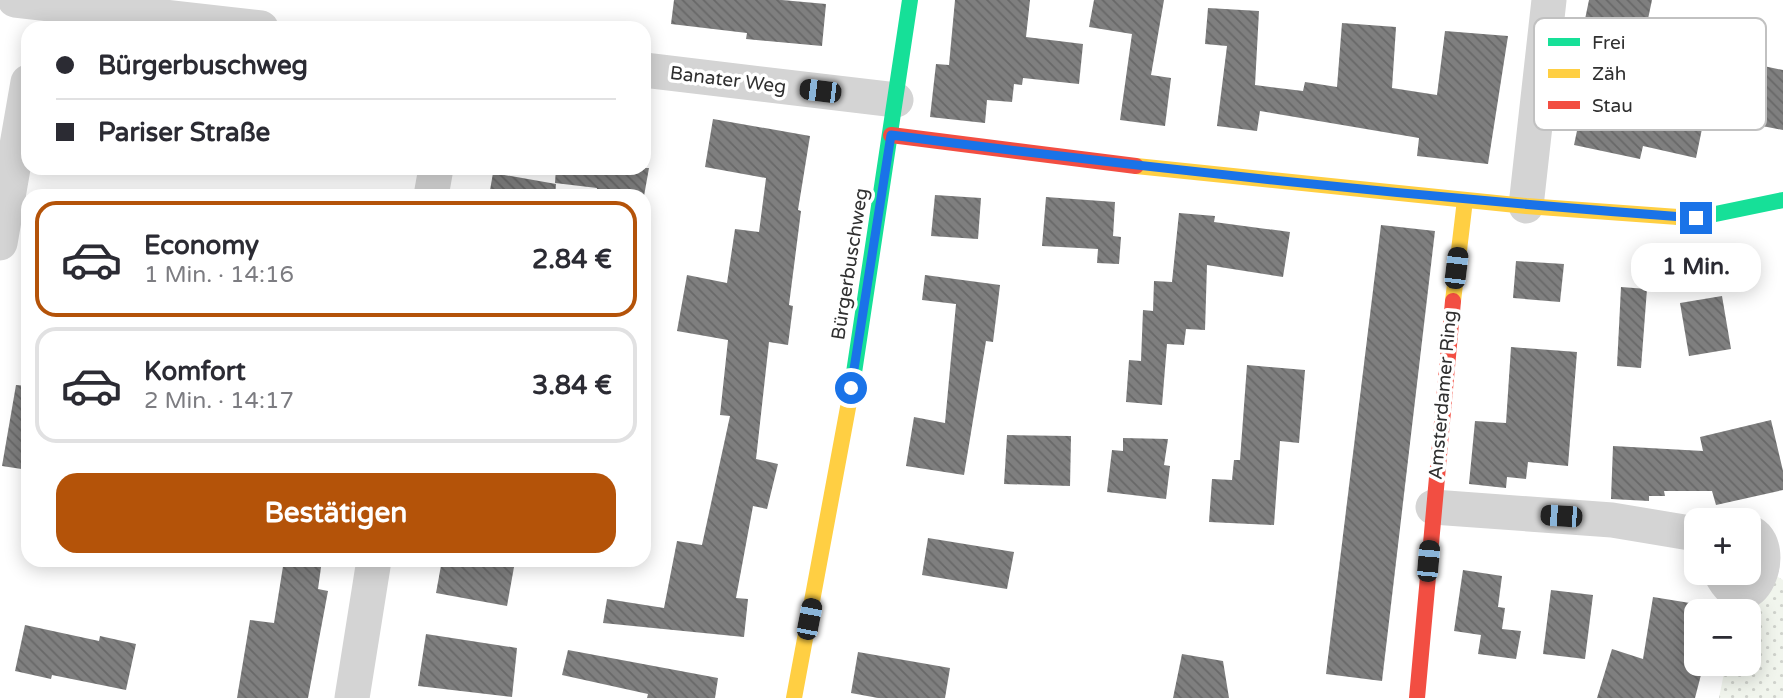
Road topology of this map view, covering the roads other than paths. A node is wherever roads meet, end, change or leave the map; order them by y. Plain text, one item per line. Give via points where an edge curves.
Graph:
1 (910, 0) edge
2 (1549, 0) edge
3 (31, 10) edge
4 (179, 10) edge
5 (1547, 18) edge
6 (229, 21) edge
7 (651, 71) edge
8 (896, 100) junction
9 (21, 122) edge
10 (1534, 130) edge
11 (891, 135) junction
12 (1465, 200) junction
13 (1783, 200) edge
14 (1526, 206) junction
15 (0, 243) edge
16 (1433, 507) junction
17 (1684, 532) edge
18 (1761, 536) edge
19 (373, 567) edge
20 (1779, 578) edge
21 (1730, 585) edge
22 (352, 698) edge
23 (794, 698) edge
24 (1417, 698) edge

1 - 8 street, Bürgerbuschweg
2 - 5 street
3 - 4 street
4 - 6 street
7 - 8 street, Banater Weg
8 - 11 street, Bürgerbuschweg
9 - 15 street
10 - 14 street
11 - 12 street via 1107,163
11 - 23 street, Bürgerbuschweg via 854,375
12 - 14 street
12 - 16 street, Amsterdamer Ring
13 - 14 street via 1696,218
16 - 17 street, Amsterdamer Ring via 1612,520
16 - 24 street, Amsterdamer Ring
18 - 20 street via 1773,545
19 - 22 street
20 - 21 street via 1762,589 1743,592

